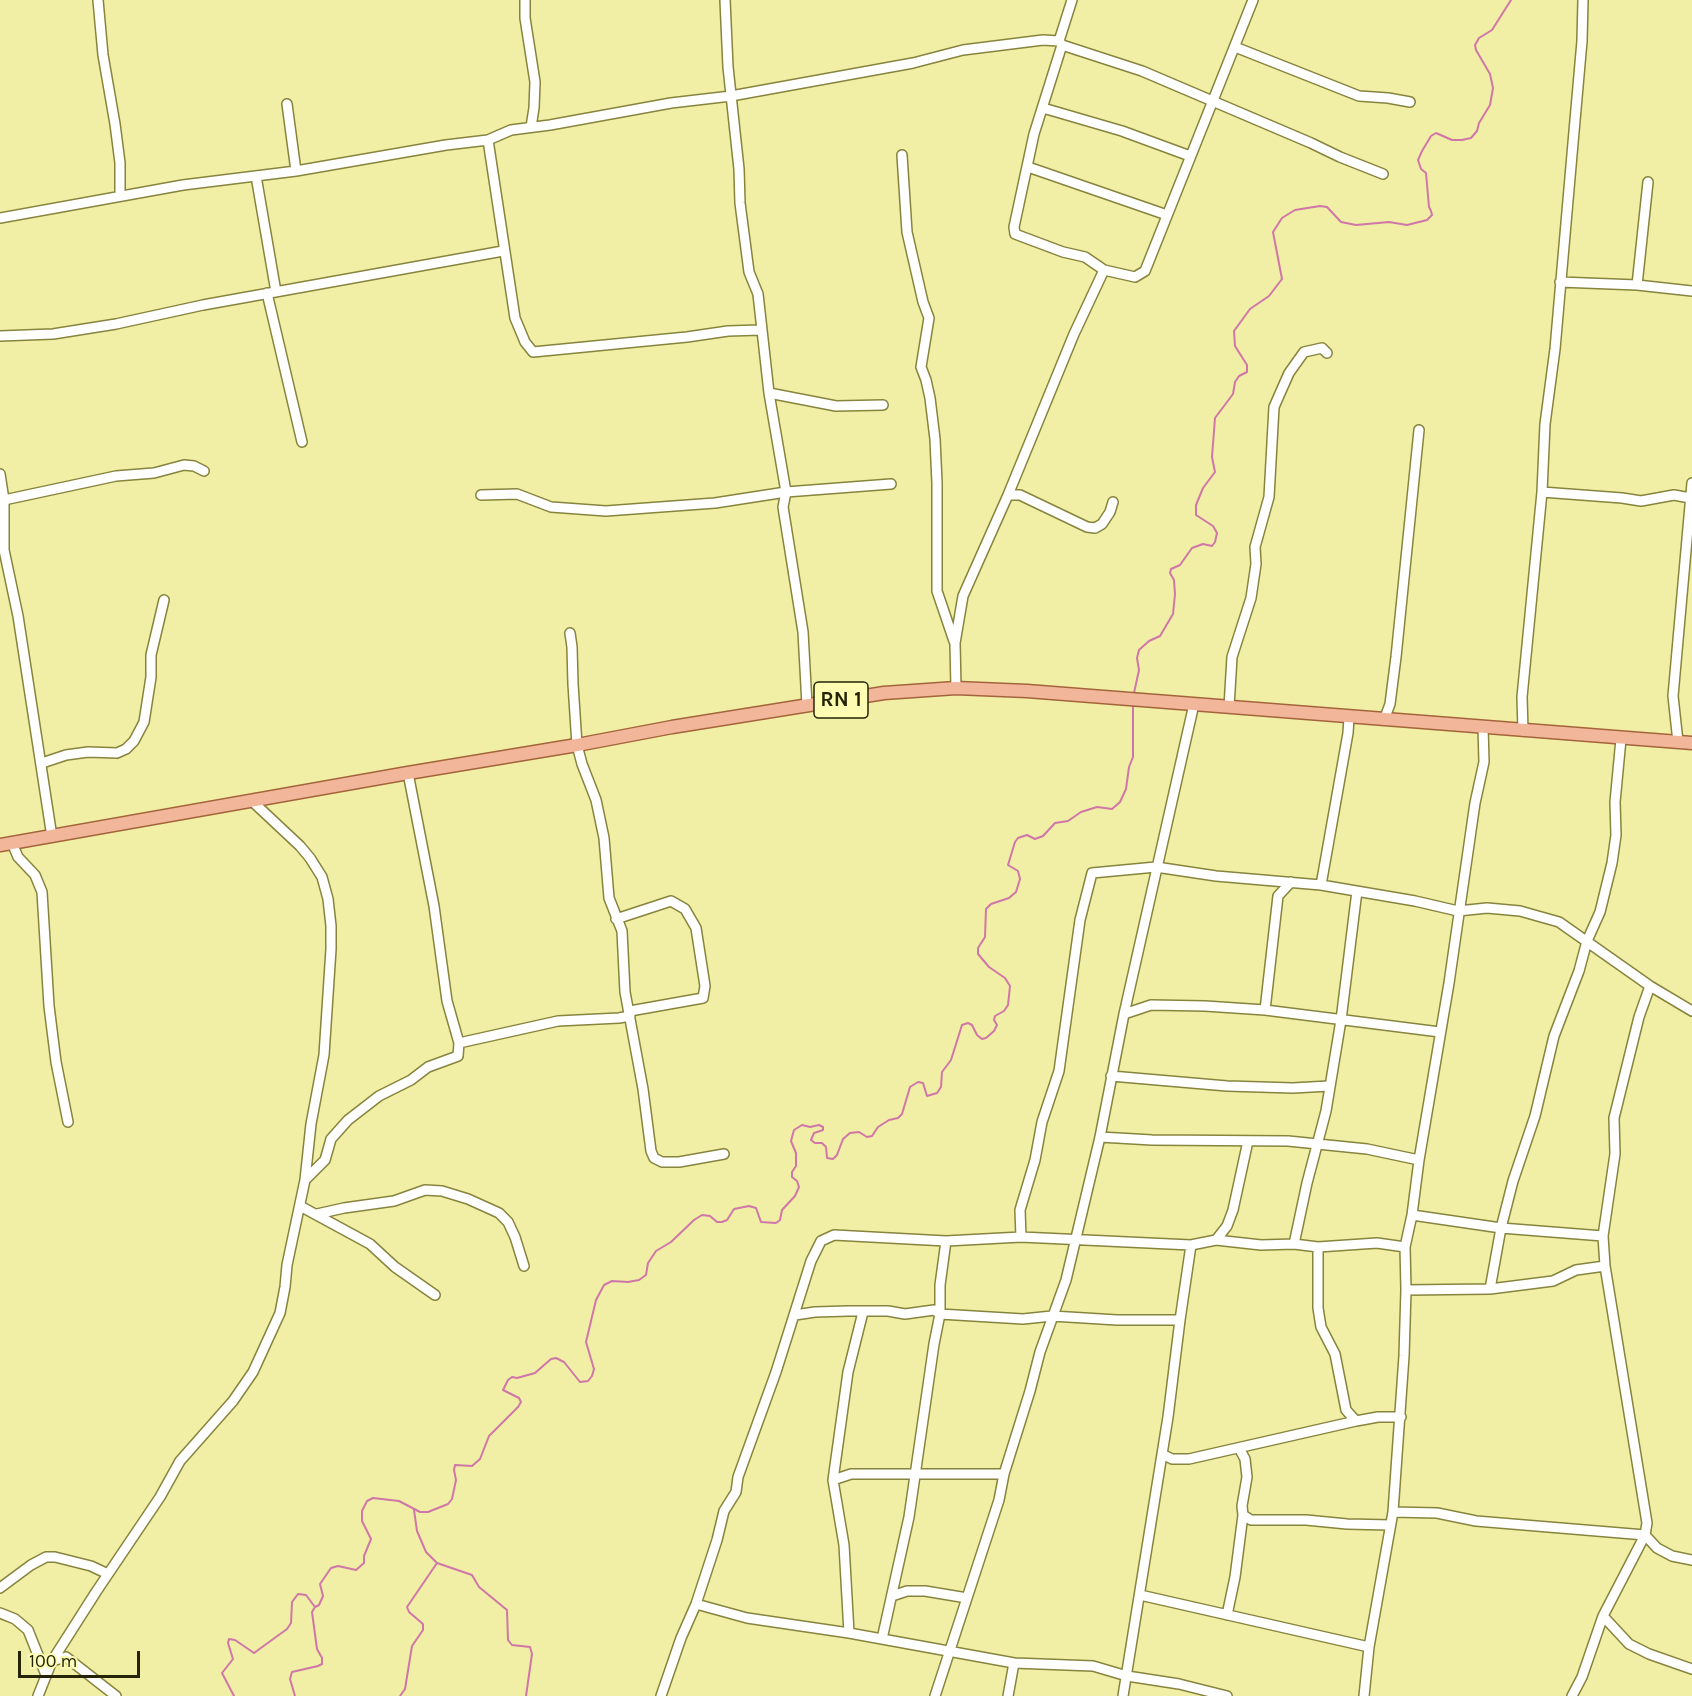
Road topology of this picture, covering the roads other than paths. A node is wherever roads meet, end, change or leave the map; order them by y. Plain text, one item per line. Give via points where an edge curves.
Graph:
1 (98, 0) edge
2 (525, 0) edge
3 (725, 0) edge
4 (1072, 0) edge
5 (1253, 0) edge
6 (1583, 0) edge
7 (1061, 43) junction
8 (1235, 46) junction
9 (731, 96) junction
10 (1214, 101) junction
11 (1410, 102) dead end
12 (287, 104) dead end
13 (1043, 108) junction
14 (531, 127) junction
15 (488, 140) junction
16 (902, 155) dead end
17 (1190, 156) junction
18 (1028, 167) junction
19 (296, 171) junction
20 (1383, 174) dead end
21 (256, 176) junction
22 (1648, 182) dead end
23 (120, 196) junction
24 (1167, 215) junction
25 (0, 218) edge
26 (503, 251) junction
27 (1104, 270) junction
28 (1560, 282) junction
29 (1637, 285) junction
30 (1692, 291) edge
31 (272, 292) junction
32 (760, 330) junction
33 (0, 336) edge
34 (1327, 353) dead end
35 (769, 393) junction
36 (883, 405) dead end
37 (1419, 430) dead end
38 (302, 442) dead end
39 (204, 471) dead end
40 (0, 474) edge
41 (1692, 483) edge
42 (891, 484) dead end
43 (786, 492) junction
44 (1542, 492) junction
45 (481, 495) dead end
46 (1008, 495) junction
47 (1690, 498) junction
48 (4, 500) junction
49 (1113, 502) dead end
50 (1688, 559) edge
51 (164, 600) dead end
52 (570, 633) dead end
53 (955, 643) junction
54 (956, 688) junction
55 (1194, 704) junction
56 (807, 705) junction
57 (1229, 707) junction
58 (1349, 718) junction
59 (1384, 720) junction
60 (1483, 727) junction
61 (1524, 731) junction
62 (1621, 738) junction
63 (1678, 742) junction
64 (1692, 743) edge
65 (577, 745) junction
66 (42, 763) junction
67 (408, 773) junction
68 (252, 801) junction
69 (52, 837) junction
70 (6, 844) edge
71 (1156, 867) junction
72 (1291, 882) junction
73 (1321, 885) junction
74 (1357, 891) junction
75 (1458, 911) junction
76 (616, 919) junction
77 (1587, 941) junction
78 (1650, 986) junction
79 (1265, 1010) junction
80 (1692, 1011) edge
81 (630, 1013) junction
82 (1124, 1014) junction
83 (1341, 1020) junction
84 (1440, 1032) junction
85 (459, 1043) junction
86 (1112, 1076) junction
87 (1329, 1086) junction
88 (68, 1122) dead end
89 (1100, 1137) junction
90 (1248, 1141) junction
91 (1318, 1143) junction
92 (723, 1154) dead end
93 (1419, 1160) junction
94 (305, 1180) junction
95 (300, 1206) junction
96 (317, 1214) junction
97 (1412, 1215) junction
98 (1501, 1228) junction
99 (1603, 1236) junction
100 (1021, 1237) junction
101 (1216, 1240) junction
102 (946, 1241) junction
103 (1075, 1241) junction
104 (1294, 1244) junction
105 (1191, 1245) junction
106 (1318, 1247) junction
107 (1405, 1247) junction
108 (524, 1266) dead end
109 (1605, 1266) junction
110 (1490, 1289) junction
111 (1406, 1290) junction
112 (435, 1295) dead end
113 (863, 1312) junction
114 (940, 1314) junction
115 (795, 1315) junction
116 (1052, 1316) junction
117 (1180, 1320) junction
118 (1401, 1417) junction
119 (1356, 1421) junction
120 (1239, 1448) junction
121 (1161, 1454) junction
122 (1004, 1473) junction
123 (914, 1475) junction
124 (833, 1480) junction
125 (1393, 1512) junction
126 (1243, 1515) junction
127 (1390, 1525) junction
128 (1645, 1535) junction
129 (1692, 1560) edge
130 (108, 1574) junction
131 (0, 1588) edge
132 (1140, 1595) junction
133 (892, 1596) junction
134 (967, 1598) junction
135 (696, 1604) junction
136 (0, 1613) edge
137 (1227, 1615) junction
138 (1603, 1616) junction
139 (849, 1633) junction
140 (882, 1639) junction
141 (1369, 1647) junction
142 (949, 1652) junction
143 (52, 1661) junction
144 (1014, 1663) junction
145 (1692, 1669) edge
146 (46, 1676) junction
147 (1127, 1676) junction
148 (1222, 1695) edge
149 (38, 1696) edge
150 (116, 1696) edge
151 (661, 1696) edge
152 (935, 1696) edge
153 (1008, 1696) edge
154 (1123, 1696) edge
155 (1364, 1696) edge
156 (1572, 1696) edge

1 - 23 street via 120,164
2 - 14 street via 535,82
3 - 9 street
4 - 7 street
5 - 8 street
6 - 28 street
7 - 9 street via 1043,40 963,50 898,66
7 - 10 street
7 - 13 street
8 - 10 street
8 - 11 street via 1359,96
9 - 14 street
9 - 32 street via 740,203 749,272 758,294
10 - 17 street
10 - 20 street
12 - 19 street
13 - 17 street
13 - 18 street
14 - 15 street
15 - 19 street
15 - 26 street
16 - 53 street via 907,232 929,318 921,367 935,439 937,591
17 - 24 street
18 - 24 street
18 - 27 street via 1015,234 1085,257
19 - 21 street
21 - 23 street
21 - 31 street
22 - 29 street
23 - 25 street
24 - 27 street via 1145,271 1135,277
26 - 31 street
26 - 32 street via 515,318 533,352
27 - 46 street
28 - 29 street
28 - 44 street
29 - 30 street
31 - 33 street via 116,324 53,334
31 - 38 street
32 - 35 street
34 - 57 street via 1322,348 1304,352 1281,386 1274,407 1269,497 1255,547 1251,598 1232,657
35 - 36 street via 836,406
35 - 43 street
37 - 59 street via 1396,657
39 - 48 street via 184,465
40 - 48 street
41 - 47 street
42 - 43 street
43 - 45 street via 715,503 606,511 551,507 517,494
43 - 56 street via 783,507 803,632
44 - 47 street via 1641,501 1674,495
44 - 61 street via 1522,697
46 - 49 street via 1020,495 1095,528 1102,524
46 - 53 street via 963,596
47 - 50 street
48 - 66 street via 4,550
50 - 63 street via 1673,696
51 - 66 street via 151,655 144,722 134,741 117,753 88,752
52 - 65 street
53 - 54 street
54 - 55 main road, RN 1
54 - 56 main road, RN 1 via 884,693
55 - 57 main road, RN 1
55 - 71 street
56 - 65 main road, RN 1
57 - 58 main road, RN 1
58 - 59 main road, RN 1
58 - 73 street
59 - 60 main road, RN 1
60 - 61 main road, RN 1
60 - 75 street via 1484,762
61 - 62 main road, RN 1
62 - 63 main road, RN 1
62 - 77 street via 1612,863 1600,912
63 - 64 main road, RN 1
65 - 67 main road, RN 1
65 - 76 street via 596,800 608,862 609,898
66 - 69 street
67 - 68 main road, RN 1
67 - 85 street via 434,906 447,1001
68 - 69 main road, RN 1
68 - 94 street via 310,858 328,899 331,949 324,1055
69 - 70 main road, RN 1
70 - 88 street via 35,875 42,892 49,1006
71 - 72 street
71 - 82 street
71 - 100 street via 1092,873 1080,920 1059,1071 1020,1210
72 - 73 street
72 - 79 street via 1278,896
73 - 74 street
74 - 75 street
74 - 83 street
75 - 77 street via 1520,911 1559,922
75 - 84 street
76 - 81 street via 622,931
76 - 81 street via 671,901 685,909 696,928 705,986 703,998
77 - 78 street
77 - 98 street via 1554,1036
78 - 80 street
78 - 99 street via 1614,1118 1615,1154
79 - 82 street via 1151,1005
79 - 83 street
81 - 85 street via 619,1018 558,1021
81 - 92 street via 654,1158 679,1162
82 - 86 street
83 - 84 street
83 - 87 street
84 - 93 street
85 - 94 street via 458,1056 428,1067 348,1120 332,1139 325,1161
86 - 87 street via 1227,1086
86 - 89 street
87 - 91 street
89 - 90 street
89 - 103 street
90 - 91 street
90 - 101 street via 1233,1210
91 - 93 street
91 - 104 street
93 - 97 street
94 - 95 street
95 - 96 street
95 - 130 street via 279,1313 253,1372 180,1461
96 - 108 street via 394,1201 425,1190 442,1191 499,1213 512,1230
96 - 112 street via 370,1244
97 - 98 street
97 - 107 street
98 - 99 street
98 - 110 street
99 - 109 street
100 - 102 street
100 - 103 street
101 - 104 street
101 - 105 street
102 - 114 street
102 - 115 street via 830,1236 821,1241 811,1261
103 - 105 street
103 - 116 street
104 - 106 street
105 - 117 street
106 - 107 street via 1377,1243
106 - 119 street via 1321,1327 1335,1354 1346,1410
107 - 111 street
109 - 110 street via 1576,1270 1553,1281
109 - 128 street via 1647,1523
110 - 111 street
111 - 118 street
113 - 114 street via 905,1314 934,1310
113 - 115 street
113 - 124 street via 848,1372
114 - 116 street via 1023,1319
114 - 123 street
115 - 135 street via 736,1492 724,1511
116 - 117 street
116 - 122 street
117 - 121 street
118 - 119 street
118 - 125 street
119 - 120 street
120 - 121 street via 1189,1459 1172,1460
120 - 126 street via 1247,1477
121 - 132 street
122 - 123 street
122 - 134 street
123 - 124 street via 851,1474
123 - 133 street
124 - 139 street via 844,1545
125 - 127 street
125 - 128 street via 1437,1513 1476,1521
126 - 127 street via 1251,1520
126 - 137 street
127 - 141 street
128 - 129 street via 1672,1556
128 - 138 street
130 - 131 street via 91,1566 46,1557
130 - 143 street
132 - 137 street
132 - 147 street
133 - 134 street via 925,1591
133 - 140 street
134 - 142 street
135 - 139 street via 747,1618
135 - 151 street
136 - 146 street via 28,1630
137 - 141 street
138 - 145 street via 1629,1644
138 - 156 street
139 - 140 street
140 - 142 street
141 - 155 street
142 - 144 street
142 - 152 street
143 - 146 street
143 - 150 street via 66,1656
144 - 147 street via 1093,1666
144 - 153 street
146 - 149 street
147 - 148 street
147 - 154 street

